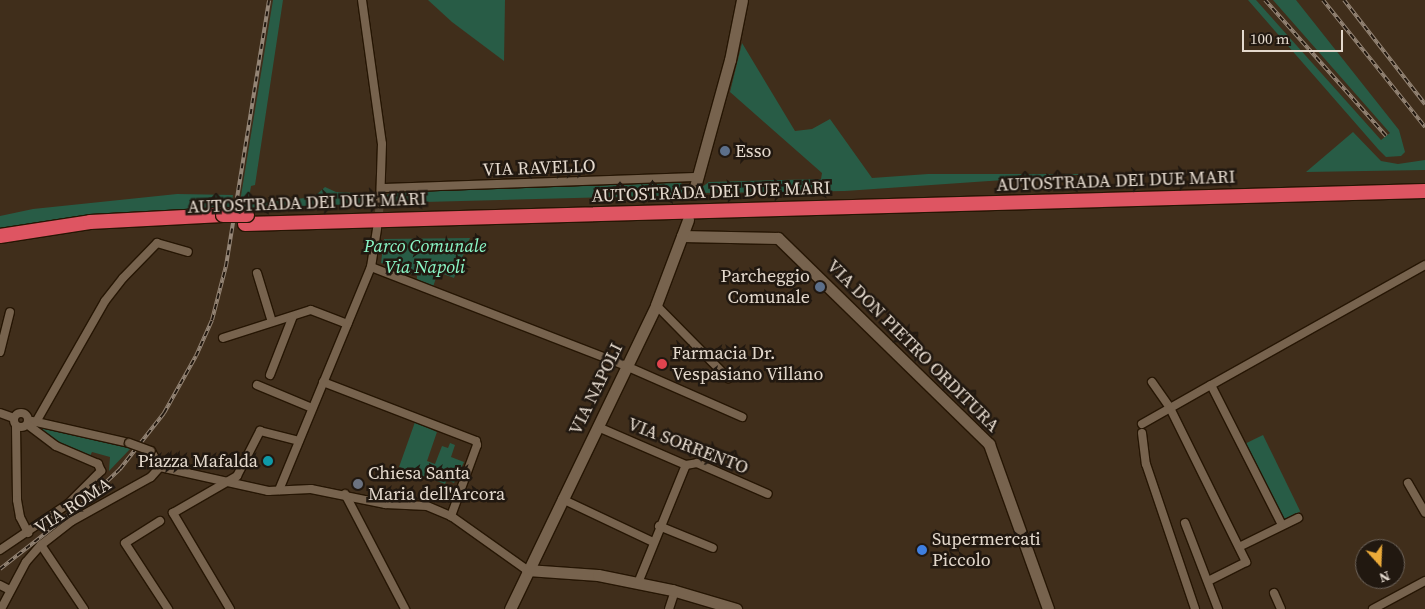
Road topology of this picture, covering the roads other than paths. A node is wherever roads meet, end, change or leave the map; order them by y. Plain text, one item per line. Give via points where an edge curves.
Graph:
1 (362, 0) edge
2 (742, 0) edge
3 (698, 177) junction
4 (1425, 182) edge
5 (381, 188) junction
6 (1425, 191) edge
7 (694, 194) dead end
8 (380, 203) tunnel mouth
9 (246, 219) junction
10 (222, 220) junction
11 (688, 220) dead end
12 (377, 228) tunnel mouth
13 (0, 236) edge
14 (682, 236) junction
15 (0, 245) edge
16 (188, 252) dead end
17 (1425, 265) edge
18 (371, 267) junction
19 (257, 273) dead end
20 (656, 305) junction
21 (10, 312) dead end
22 (293, 316) junction
23 (272, 322) junction
24 (347, 324) junction
25 (223, 338) dead end
26 (0, 352) edge
27 (626, 366) junction
28 (270, 375) dead end
29 (728, 378) dead end
30 (323, 382) junction
31 (1152, 382) dead end
32 (257, 385) dead end
33 (1211, 385) junction
34 (312, 408) junction
35 (1170, 408) junction
36 (0, 413) edge
37 (742, 416) dead end
38 (14, 418) junction
39 (31, 422) junction
40 (1142, 424) dead end
41 (16, 426) junction
42 (598, 426) junction
43 (1142, 433) dead end
44 (299, 442) junction
45 (686, 465) junction
46 (160, 467) junction
47 (227, 483) junction
48 (1408, 483) dead end
49 (279, 490) junction
50 (345, 494) junction
51 (768, 494) dead end
52 (562, 499) junction
53 (1425, 513) edge
54 (450, 516) junction
55 (1298, 518) dead end
56 (160, 521) dead end
57 (1185, 523) dead end
58 (1282, 525) junction
59 (660, 526) junction
60 (28, 533) junction
61 (653, 542) junction
62 (41, 544) junction
63 (1239, 547) junction
64 (713, 548) dead end
65 (0, 550) edge
66 (527, 570) junction
67 (1208, 581) junction
68 (1425, 581) edge
69 (638, 583) junction
70 (0, 585) edge
71 (10, 590) junction
72 (675, 591) junction
73 (1274, 594) dead end
74 (1, 609) edge
75 (84, 609) edge
76 (168, 609) edge
77 (230, 609) edge
78 (405, 609) edge
79 (510, 609) edge
80 (669, 609) edge
81 (736, 609) edge
82 (1048, 609) edge
83 (1195, 609) edge
84 (1218, 609) edge
85 (1281, 609) edge
86 (1373, 609) edge

1 - 5 street via 382,144
2 - 3 main road via 730,60
3 - 5 street, VIA RAVELLO
3 - 7 main road
4 - 9 highway, AUTOSTRADA DEI DUE MARI
5 - 8 street
6 - 9 highway, AUTOSTRADA DEI DUE MARI
9 - 10 highway, AUTOSTRADA DEI DUE MARI, bridge
10 - 13 highway, AUTOSTRADA DEI DUE MARI via 90,222
10 - 15 highway, AUTOSTRADA DEI DUE MARI via 90,231
11 - 14 main road, VIA NAPOLI
12 - 18 street
14 - 20 main road, VIA NAPOLI
14 - 82 main road, VIA DON PIETRO ORDITURA via 778,238 989,444
16 - 39 street via 157,244 122,278
17 - 33 street
18 - 24 street
18 - 27 street
19 - 23 street
20 - 27 main road, VIA NAPOLI
20 - 29 street
21 - 26 street
22 - 23 street
22 - 24 street via 311,310
22 - 28 street
23 - 25 street
24 - 30 street
27 - 37 street
27 - 42 main road, VIA NAPOLI
30 - 34 street
30 - 54 street via 476,440 477,445
31 - 35 street
32 - 34 street
33 - 35 street
33 - 58 street
34 - 44 street
35 - 40 street
35 - 63 street
36 - 38 street
38 - 39 street via 22,413
38 - 41 street
39 - 41 street
39 - 46 street, bridge via 129,443 151,451
39 - 60 street via 56,446 98,464 101,471 68,504
41 - 60 street via 17,500 20,517
42 - 45 street, VIA SORRENTO
42 - 52 main road, VIA NAPOLI
43 - 83 street via 1146,464
44 - 47 street via 260,431 242,470
44 - 49 street
45 - 51 street, VIA SORRENTO via 696,463
45 - 59 street
46 - 47 street
46 - 62 street, VIA ROMA via 150,477 72,521
47 - 49 street
47 - 77 street via 173,513
48 - 53 street
49 - 50 street via 311,489
50 - 54 street via 385,504 427,506
50 - 78 street
52 - 61 street
52 - 66 main road, VIA NAPOLI
54 - 66 street
55 - 58 street
56 - 76 street via 125,543
57 - 67 street
58 - 63 street
59 - 61 street
59 - 64 street
60 - 65 street
61 - 69 street
62 - 71 street, VIA ROMA
62 - 75 street
63 - 67 street via 1246,562
66 - 69 main road via 598,575
66 - 79 main road, VIA NAPOLI
67 - 84 street
68 - 86 street
69 - 72 main road
70 - 71 street
71 - 74 street, VIA ROMA
72 - 80 street
72 - 81 main road
73 - 85 street

